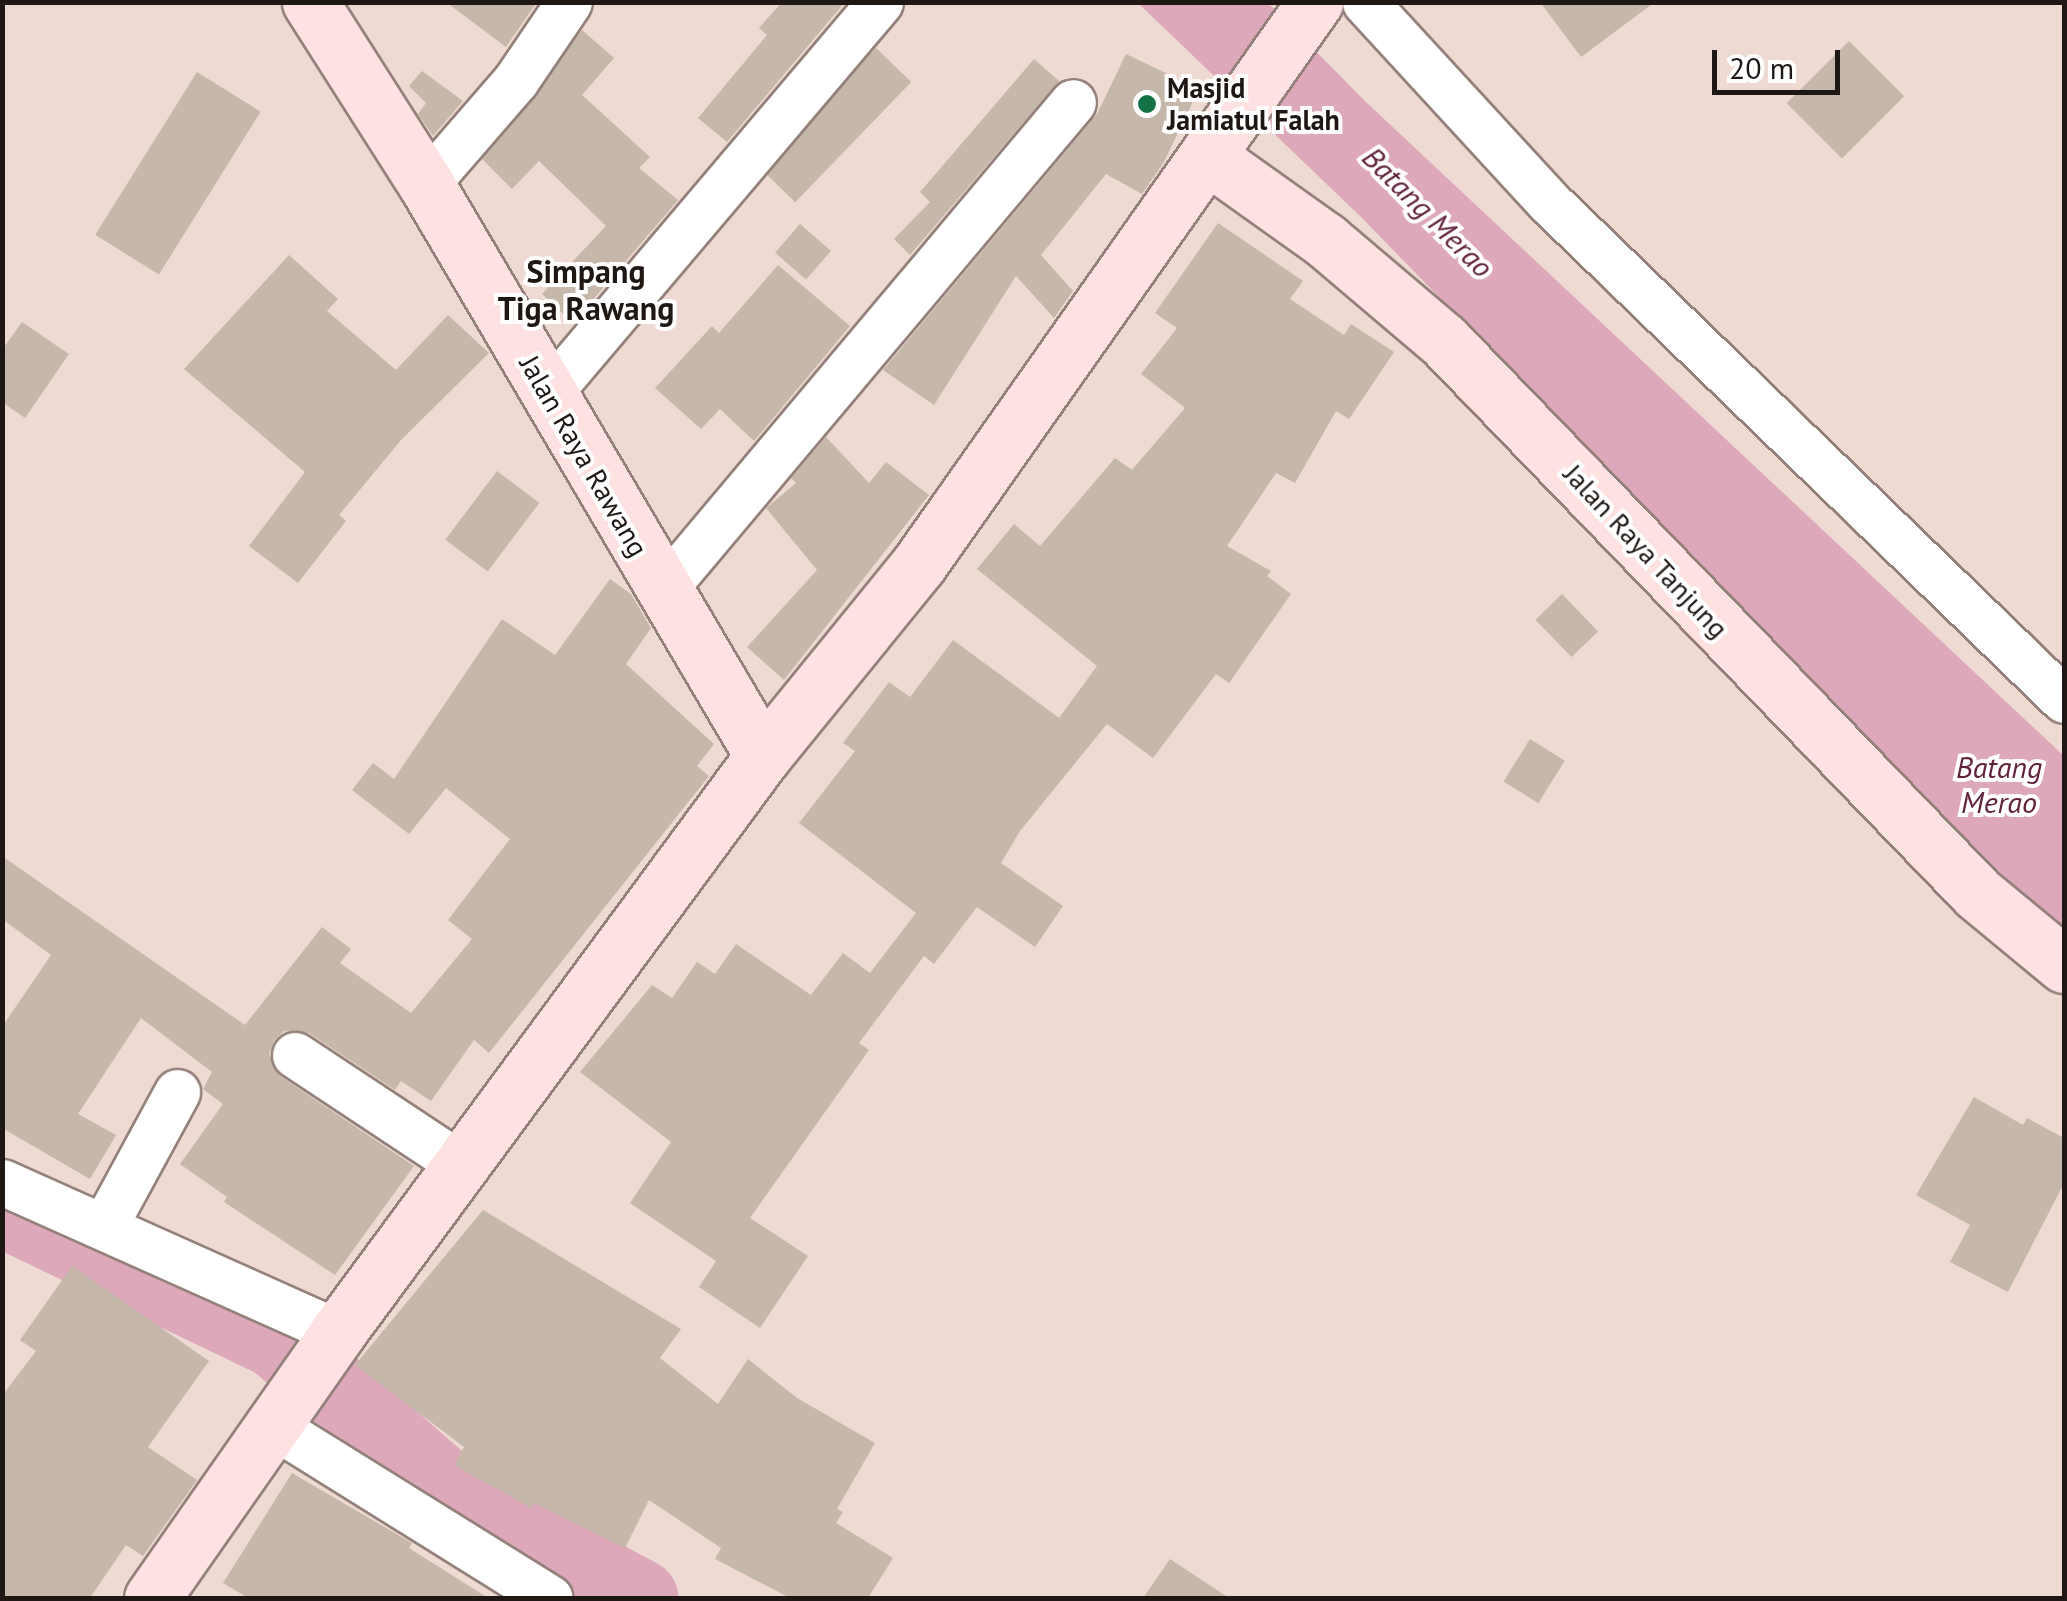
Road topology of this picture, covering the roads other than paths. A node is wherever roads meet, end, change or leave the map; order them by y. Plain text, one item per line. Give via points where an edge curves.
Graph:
1 (310, 2) edge
2 (569, 2) edge
3 (880, 2) edge
4 (1316, 2) edge
5 (1364, 2) edge
6 (1072, 102) dead end
7 (1221, 143) junction
8 (426, 184) junction
9 (548, 395) junction
10 (663, 590) junction
11 (2064, 700) edge
12 (763, 756) junction
13 (2064, 964) edge
14 (295, 1054) dead end
15 (176, 1092) dead end
16 (464, 1167) junction
17 (2, 1182) edge
18 (106, 1224) junction
19 (332, 1342) junction
20 (279, 1416) junction
21 (152, 1598) edge
22 (550, 1598) edge

1 - 8 main road, Jalan Raya Rawang
2 - 8 street via 496,105
3 - 9 street
4 - 7 main road
5 - 11 street via 1549,202
6 - 10 street
7 - 12 main road via 919,564
7 - 13 main road, Jalan Raya Tanjung via 1444,340 1977,894
8 - 9 main road, Jalan Raya Rawang
9 - 10 main road, Jalan Raya Rawang
10 - 12 main road, Jalan Raya Rawang
12 - 16 main road
14 - 16 street
15 - 18 street
16 - 19 main road
17 - 18 street
18 - 19 street
19 - 20 main road
20 - 21 main road
20 - 22 street

